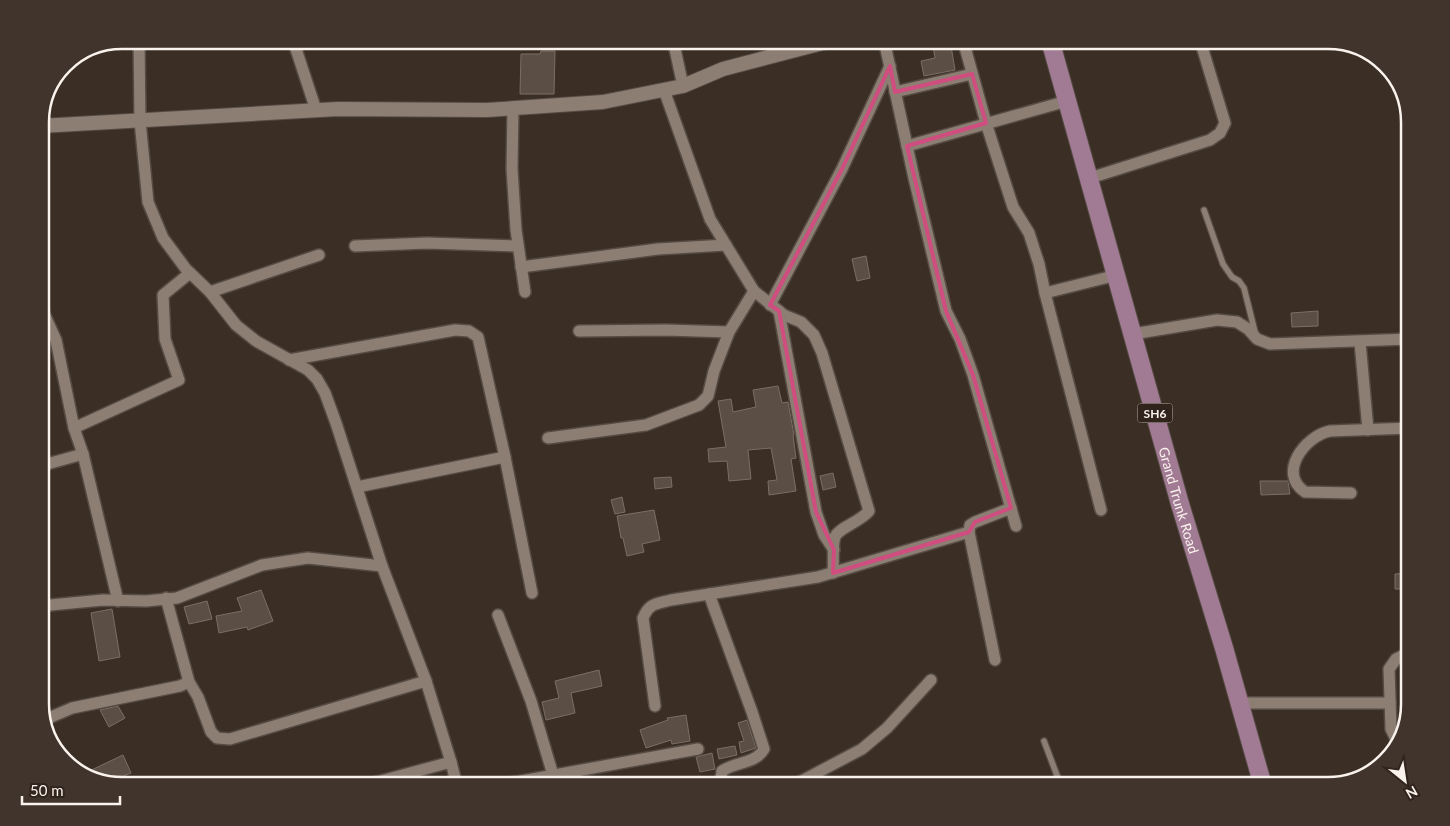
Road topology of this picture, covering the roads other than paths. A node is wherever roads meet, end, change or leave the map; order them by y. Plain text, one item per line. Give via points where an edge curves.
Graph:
1 (139, 49) edge
2 (296, 49) edge
3 (675, 49) edge
4 (800, 49) edge
5 (886, 49) edge
6 (965, 49) edge
7 (1053, 49) edge
8 (1203, 49) edge
9 (890, 66) junction
10 (972, 74) junction
11 (683, 86) junction
12 (664, 90) junction
13 (895, 92) junction
14 (1068, 101) junction
15 (514, 108) junction
16 (316, 110) junction
17 (140, 121) junction
18 (986, 123) junction
19 (49, 126) edge
20 (907, 146) junction
21 (1090, 178) junction
22 (1204, 210) dead end
23 (726, 245) junction
24 (356, 246) dead end
25 (518, 246) junction
26 (319, 255) dead end
27 (521, 267) junction
28 (190, 273) junction
29 (1117, 275) junction
30 (754, 291) junction
31 (210, 292) junction
32 (525, 292) dead end
33 (1045, 293) junction
34 (774, 308) junction
35 (49, 325) edge
36 (579, 331) dead end
37 (728, 332) junction
38 (1132, 334) junction
39 (1257, 339) junction
40 (1401, 339) edge
41 (1360, 342) junction
42 (289, 360) junction
43 (74, 428) junction
44 (1401, 428) edge
45 (1368, 430) junction
46 (548, 438) dead end
47 (83, 454) junction
48 (505, 457) junction
49 (49, 463) edge
50 (357, 486) junction
51 (1351, 493) dead end
52 (1011, 508) junction
53 (1101, 510) dead end
54 (1016, 526) dead end
55 (968, 532) junction
56 (834, 550) junction
57 (382, 566) junction
58 (833, 573) junction
59 (532, 593) dead end
60 (710, 594) junction
61 (166, 598) junction
62 (118, 601) junction
63 (49, 605) edge
64 (498, 615) dead end
65 (1401, 656) edge
66 (995, 660) dead end
67 (931, 680) dead end
68 (426, 681) junction
69 (189, 682) junction
70 (1240, 703) junction
71 (1390, 703) junction
72 (655, 706) dead end
73 (50, 717) edge
74 (1394, 735) edge
75 (1044, 741) dead end
76 (698, 749) dead end
77 (451, 762) junction
78 (553, 775) junction
79 (395, 777) edge
80 (455, 777) edge
81 (542, 777) edge
82 (721, 777) edge
83 (809, 777) edge
84 (1058, 777) edge
85 (1261, 777) edge

1 - 17 street
2 - 16 street
3 - 11 street
4 - 11 street via 723,69
5 - 9 street
6 - 10 street
7 - 14 main road, Grand Trunk Road / SH6
8 - 21 street via 1225,124 1220,133 1210,140
9 - 13 street
9 - 34 street
10 - 13 street
10 - 18 street
11 - 12 street
12 - 15 street via 603,102
12 - 23 street via 710,219
13 - 20 street
14 - 18 street
14 - 21 main road, Grand Trunk Road / SH6
15 - 16 street
15 - 25 street via 512,169
16 - 17 street
17 - 19 street
17 - 28 street via 148,202 163,238
18 - 20 street
18 - 33 street via 1013,207 1029,233
20 - 52 street via 946,312 973,375
21 - 29 main road, Grand Trunk Road / SH6
22 - 39 lane via 1223,264 1244,288
23 - 27 street via 658,249
23 - 30 street
24 - 25 street via 427,242
25 - 27 street
26 - 31 street
27 - 32 street
28 - 31 street
28 - 43 street via 163,295 165,339 179,380
29 - 33 street
29 - 38 main road, Grand Trunk Road / SH6
30 - 34 street
30 - 37 street
31 - 42 street via 236,325
33 - 53 street
34 - 56 street via 816,512 824,535
34 - 56 street via 801,322 814,335 866,498 868,512 864,518 840,530 834,537
35 - 43 street via 56,340
36 - 37 street
37 - 46 street via 708,396 699,405 646,425
38 - 39 street via 1217,320 1237,322
38 - 70 main road, Grand Trunk Road / SH6
39 - 41 street via 1270,344
40 - 41 street
41 - 45 street
42 - 48 street via 455,330 469,331 478,337
42 - 50 street via 308,370 325,393
43 - 47 street
44 - 45 street
45 - 51 street via 1320,432 1294,460 1294,482 1305,492
47 - 49 street
47 - 62 street
48 - 50 street
48 - 59 street
50 - 57 street
52 - 54 street
52 - 55 street via 975,522
55 - 58 street
55 - 66 street
56 - 58 street
57 - 61 street via 308,558 262,565 177,598
57 - 68 street
58 - 60 street
60 - 72 street via 671,600 647,608 643,618
60 - 82 street via 764,749 755,758 728,767 722,771
61 - 62 street
61 - 69 street
62 - 63 street
64 - 78 street via 531,701
65 - 71 street via 1389,669
67 - 83 street via 887,728 862,749
68 - 69 street via 230,739 217,738 210,732
68 - 77 street
69 - 73 street via 72,708
70 - 71 street
70 - 85 main road, Grand Trunk Road / SH6
71 - 74 street
75 - 84 lane
76 - 78 street
77 - 79 street
77 - 80 street
78 - 81 street

